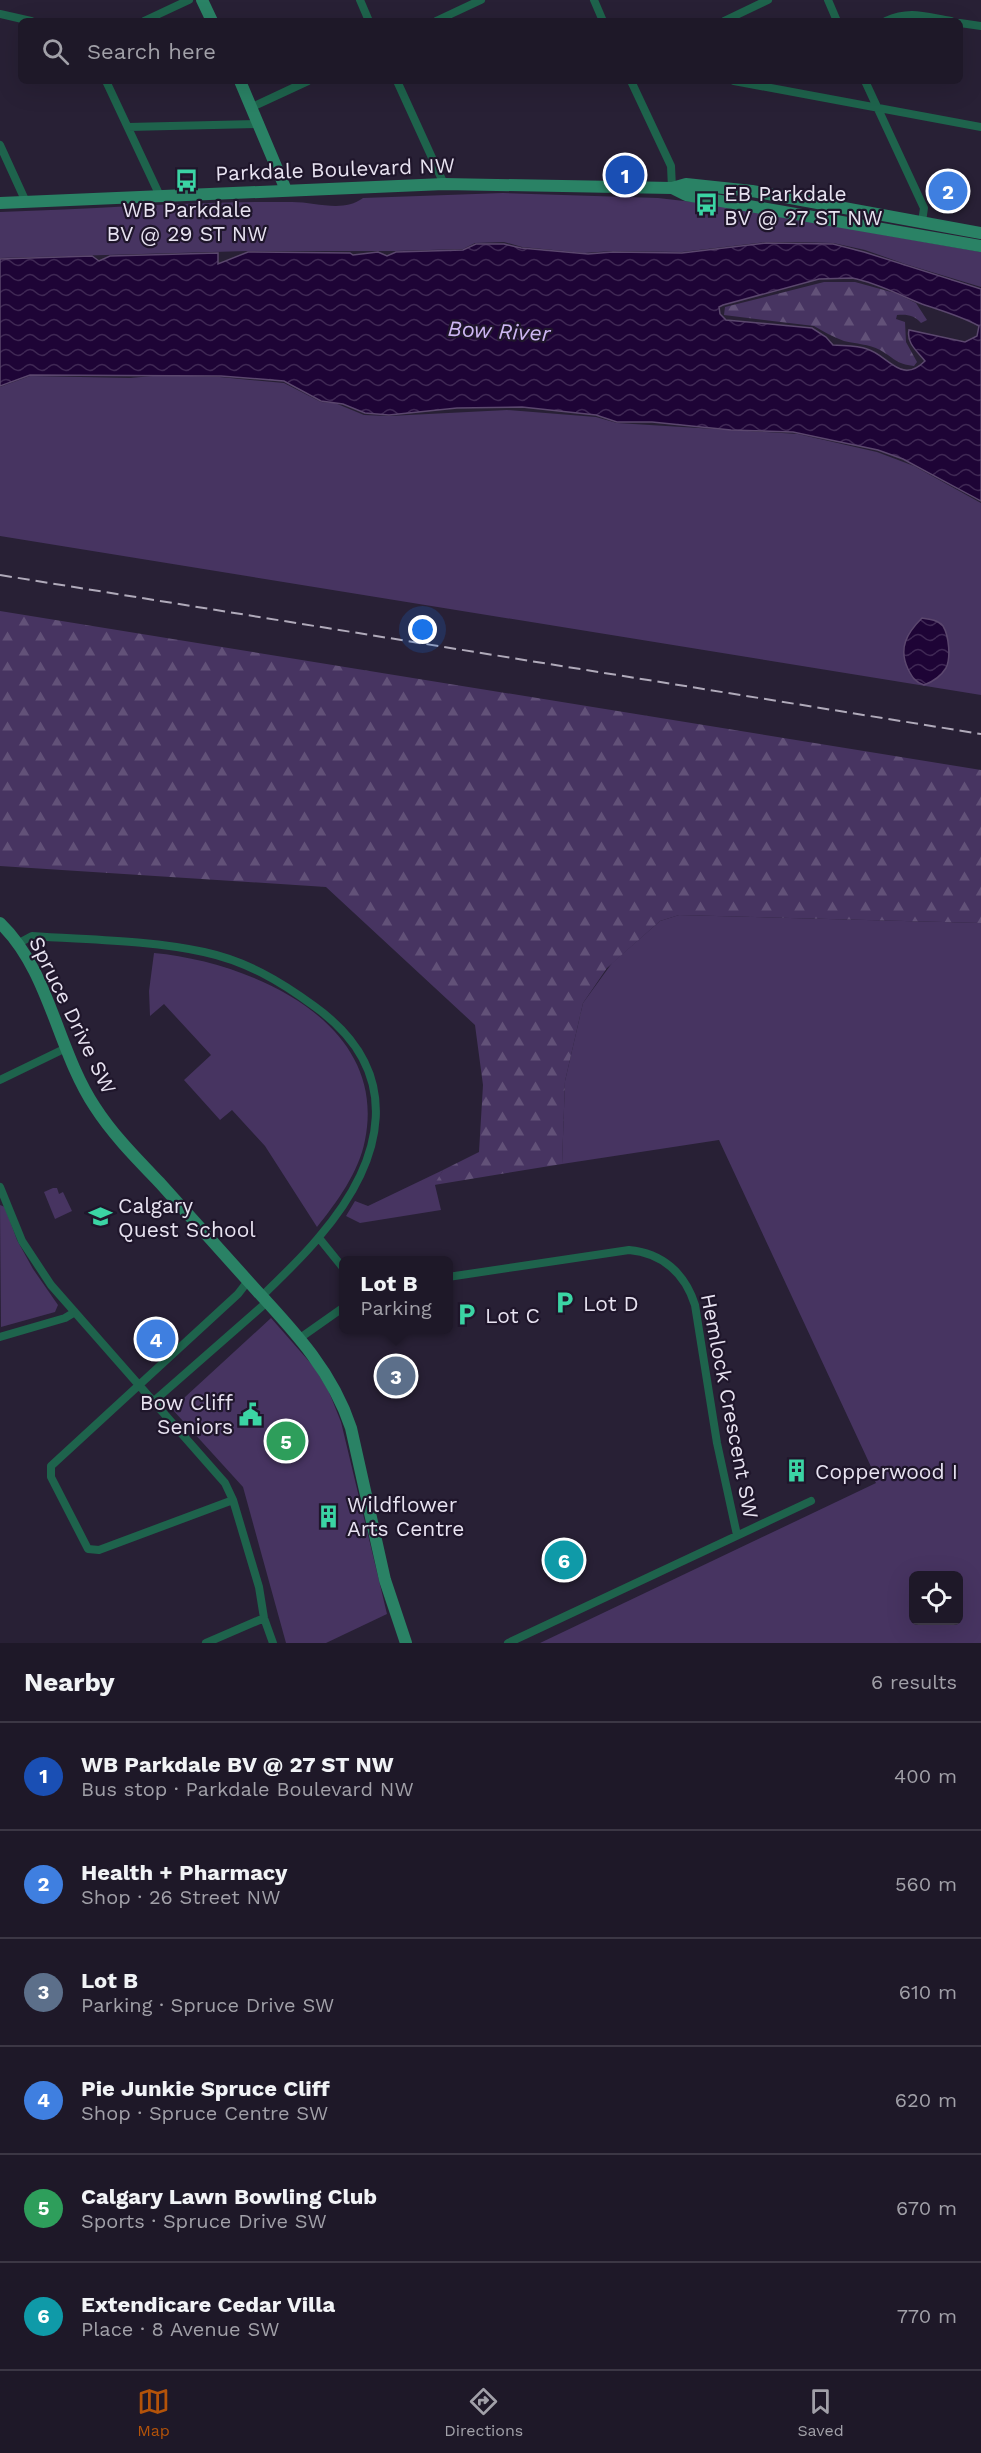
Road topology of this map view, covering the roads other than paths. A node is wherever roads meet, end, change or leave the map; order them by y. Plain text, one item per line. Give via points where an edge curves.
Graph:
1 (189, 0) edge
2 (202, 0) edge
3 (360, 0) edge
4 (481, 0) edge
5 (594, 0) edge
6 (768, 0) edge
7 (828, 0) edge
8 (0, 14) edge
9 (18, 18) edge
10 (150, 18) edge
11 (211, 18) edge
12 (368, 18) edge
13 (442, 18) edge
14 (602, 18) edge
15 (730, 18) edge
16 (836, 18) edge
17 (893, 18) edge
18 (933, 18) edge
19 (963, 23) edge
20 (981, 26) edge
21 (107, 84) edge
22 (241, 84) edge
23 (302, 84) edge
24 (398, 84) edge
25 (632, 84) edge
26 (750, 84) edge
27 (866, 84) edge
28 (252, 107) junction
29 (878, 108) junction
30 (260, 124) junction
31 (128, 127) junction
32 (981, 127) edge
33 (0, 145) edge
34 (444, 184) junction
35 (672, 188) junction
36 (286, 190) junction
37 (160, 196) junction
38 (26, 202) junction
39 (0, 203) edge
40 (922, 222) junction
41 (981, 233) edge
42 (981, 246) edge
43 (0, 923) edge
44 (18, 943) junction
45 (66, 1048) junction
46 (0, 1080) edge
47 (0, 1187) edge
48 (319, 1238) junction
49 (339, 1263) edge
50 (453, 1276) edge
51 (248, 1281) junction
52 (265, 1299) junction
53 (339, 1311) edge
54 (75, 1312) junction
55 (0, 1337) edge
56 (300, 1338) junction
57 (140, 1385) junction
58 (154, 1401) junction
59 (233, 1500) junction
60 (811, 1501) dead end
61 (737, 1535) junction
62 (264, 1618) junction
63 (206, 1643) edge
64 (273, 1643) edge
65 (406, 1643) edge
66 (508, 1643) edge

1 - 10 street
2 - 11 main road
3 - 12 street
4 - 13 street
5 - 14 street
6 - 15 street
7 - 16 street
8 - 9 street
17 - 18 street via 910,14
19 - 20 street
21 - 31 street
22 - 28 main road
23 - 28 street
24 - 34 street
25 - 35 street via 672,166
26 - 29 street
27 - 29 street
28 - 30 main road
29 - 32 street
29 - 40 street via 924,208
30 - 31 street
30 - 36 main road
31 - 37 street
33 - 38 street
34 - 35 main road, Parkdale Boulevard NW
34 - 36 main road, Parkdale Boulevard NW
35 - 40 main road, Parkdale Boulevard NW via 686,184 724,187
35 - 42 main road, Parkdale Boulevard NW via 686,195
36 - 37 main road, Parkdale Boulevard NW
37 - 38 main road, Parkdale Boulevard NW
38 - 39 main road, Parkdale Boulevard NW
40 - 41 main road, Parkdale Boulevard NW
43 - 44 main road, Spruce Drive SW
44 - 45 main road, Spruce Drive SW
44 - 48 street via 32,936 204,952 276,979 346,1032 368,1069 375,1097 375,1134 362,1171 342,1208
45 - 46 street
45 - 51 main road, Spruce Drive SW via 82,1085 106,1123
47 - 54 street via 22,1241 51,1285
48 - 49 street
48 - 52 street
50 - 61 street, Hemlock Crescent SW via 629,1250 649,1254 670,1265 687,1285 695,1305 717,1443
51 - 52 main road, Spruce Drive SW
51 - 57 street
52 - 56 main road, Spruce Drive SW
52 - 58 street
53 - 56 street
54 - 55 street
54 - 57 street
56 - 65 main road, Spruce Drive SW via 344,1407 385,1580
57 - 58 street
57 - 59 street via 51,1466 51,1477 88,1549 99,1550
58 - 59 street via 225,1483
59 - 62 street via 259,1587
60 - 61 street
61 - 66 street
62 - 63 street
62 - 64 street

